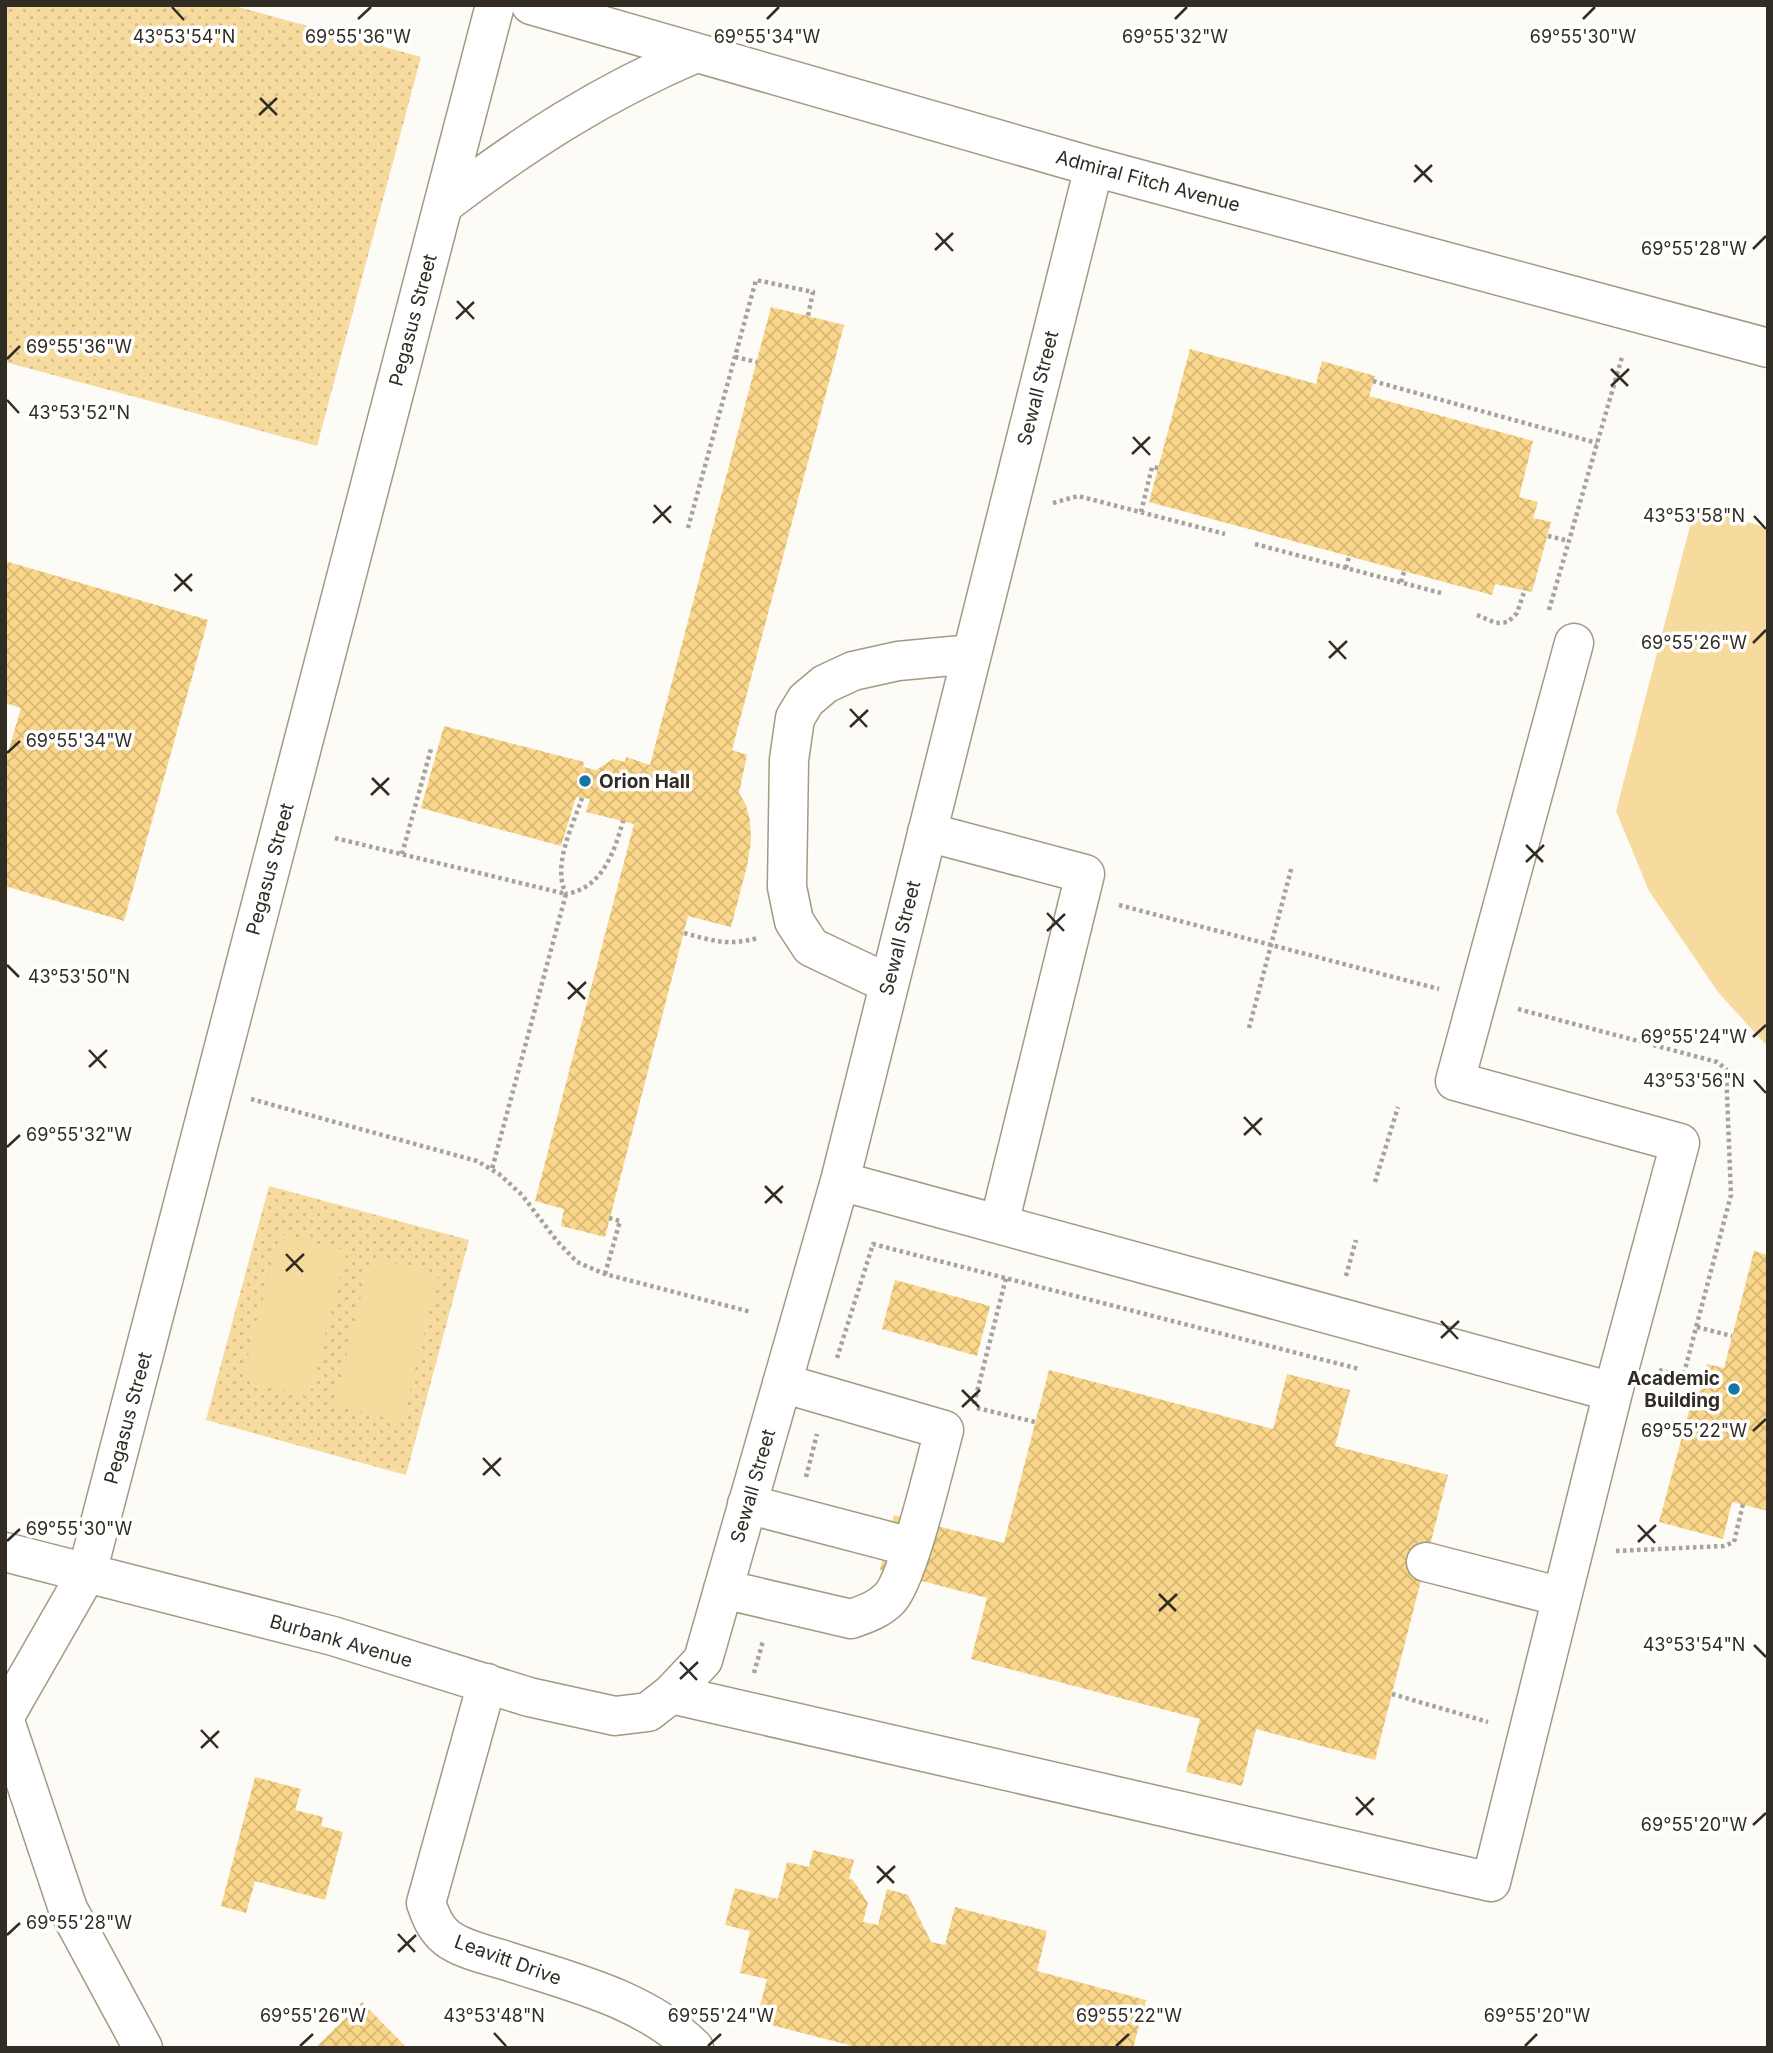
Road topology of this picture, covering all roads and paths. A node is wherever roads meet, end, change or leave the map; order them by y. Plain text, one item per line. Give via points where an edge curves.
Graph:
1 (495, 5) edge
2 (531, 5) edge
3 (696, 53) junction
4 (1094, 167) junction
5 (443, 205) junction
6 (808, 316) dead end
7 (1768, 348) edge
8 (735, 357) junction
9 (1622, 357) dead end
10 (757, 362) dead end
11 (1373, 381) dead end
12 (1597, 443) junction
13 (1158, 468) dead end
14 (1048, 505) dead end
15 (1141, 512) junction
16 (688, 528) dead end
17 (1225, 534) dead end
18 (1548, 536) dead end
19 (1569, 541) junction
20 (1255, 544) dead end
21 (1349, 557) dead end
22 (1346, 568) junction
23 (1404, 572) dead end
24 (1401, 582) junction
25 (1525, 589) dead end
26 (1441, 593) dead end
27 (1477, 615) dead end
28 (1560, 631) joint
29 (972, 654) junction
30 (431, 749) dead end
31 (582, 798) dead end
32 (623, 821) dead end
33 (927, 832) junction
34 (335, 838) dead end
35 (402, 854) junction
36 (1293, 866) dead end
37 (566, 894) junction
38 (1106, 902) dead end
39 (684, 933) dead end
40 (761, 938) dead end
41 (1272, 946) junction
42 (889, 984) junction
43 (1446, 992) dead end
44 (1249, 1028) dead end
45 (213, 1089) junction
46 (1398, 1107) dead end
47 (492, 1169) junction
48 (840, 1181) junction
49 (1374, 1182) dead end
50 (610, 1218) dead end
51 (999, 1224) junction
52 (1356, 1240) dead end
53 (873, 1244) dead end
54 (605, 1274) junction
55 (1345, 1280) dead end
56 (751, 1312) dead end
57 (1696, 1327) dead end
58 (1732, 1336) dead end
59 (1363, 1370) dead end
60 (782, 1382) junction
61 (1613, 1392) junction
62 (973, 1407) dead end
63 (1035, 1422) dead end
64 (747, 1504) junction
65 (1742, 1504) dead end
66 (911, 1547) junction
67 (5, 1552) edge
68 (1573, 1552) junction
69 (1426, 1562) dead end
70 (87, 1573) junction
71 (723, 1590) junction
72 (1562, 1597) junction
73 (487, 1683) junction
74 (671, 1694) junction
75 (1392, 1694) dead end
76 (5, 1719) edge
77 (1528, 1733) junction
78 (143, 2048) edge
79 (694, 2048) edge

1 - 5 street, Pegasus Street
2 - 3 street, Admiral Fitch Avenue
3 - 4 street, Admiral Fitch Avenue
3 - 5 street via 549,128
4 - 7 street, Admiral Fitch Avenue
4 - 29 street, Sewall Street
5 - 45 street, Pegasus Street
6 - 8 path via 814,292 756,280
8 - 10 path
8 - 16 path
9 - 12 path
11 - 12 path
12 - 19 path
13 - 15 path via 1152,467
14 - 15 path via 1078,496
15 - 17 path
18 - 19 path
19 - 28 path
20 - 22 path
21 - 22 path
22 - 24 path
23 - 24 path
24 - 26 path
25 - 27 path via 1517,613 1508,622 1496,623
28 - 61 street via 1455,1081 1680,1143
29 - 33 street, Sewall Street
29 - 42 street via 898,661 853,671 825,684 806,700 795,718 789,760 787,887 794,920 811,947
30 - 35 path
31 - 37 path via 562,866 560,881
32 - 37 path via 604,869 591,884
33 - 42 street, Sewall Street
33 - 51 street via 1085,874
34 - 35 path
35 - 37 path
36 - 41 path
37 - 47 path
38 - 41 path
39 - 40 path via 736,944
41 - 43 path
41 - 44 path
42 - 48 street, Sewall Street
45 - 47 path via 477,1161
45 - 70 street, Pegasus Street
46 - 49 path
47 - 54 path via 522,1195 577,1262
48 - 51 street
48 - 60 street, Sewall Street
50 - 54 path via 620,1221
51 - 61 street
52 - 55 path
53 - 59 path
54 - 56 path
57 - 58 path
60 - 64 street, Sewall Street
60 - 66 street via 944,1430
61 - 68 street
62 - 63 path
64 - 66 street
64 - 71 street, Sewall Street
65 - 68 path via 1734,1542 1724,1546
66 - 71 street via 900,1584 890,1599 851,1619
67 - 70 street, Burbank Avenue
68 - 72 street
69 - 72 street
70 - 73 street, Burbank Avenue via 333,1636
70 - 76 street, Pegasus Street
71 - 74 street, Sewall Street via 703,1660
72 - 77 street
73 - 74 street, Burbank Avenue via 615,1716 648,1712
73 - 79 street, Leavitt Drive via 426,1903 433,1924 449,1939 476,1951 614,1996 677,2031
74 - 77 street via 1490,1882
75 - 77 path
76 - 78 street via 68,1909

